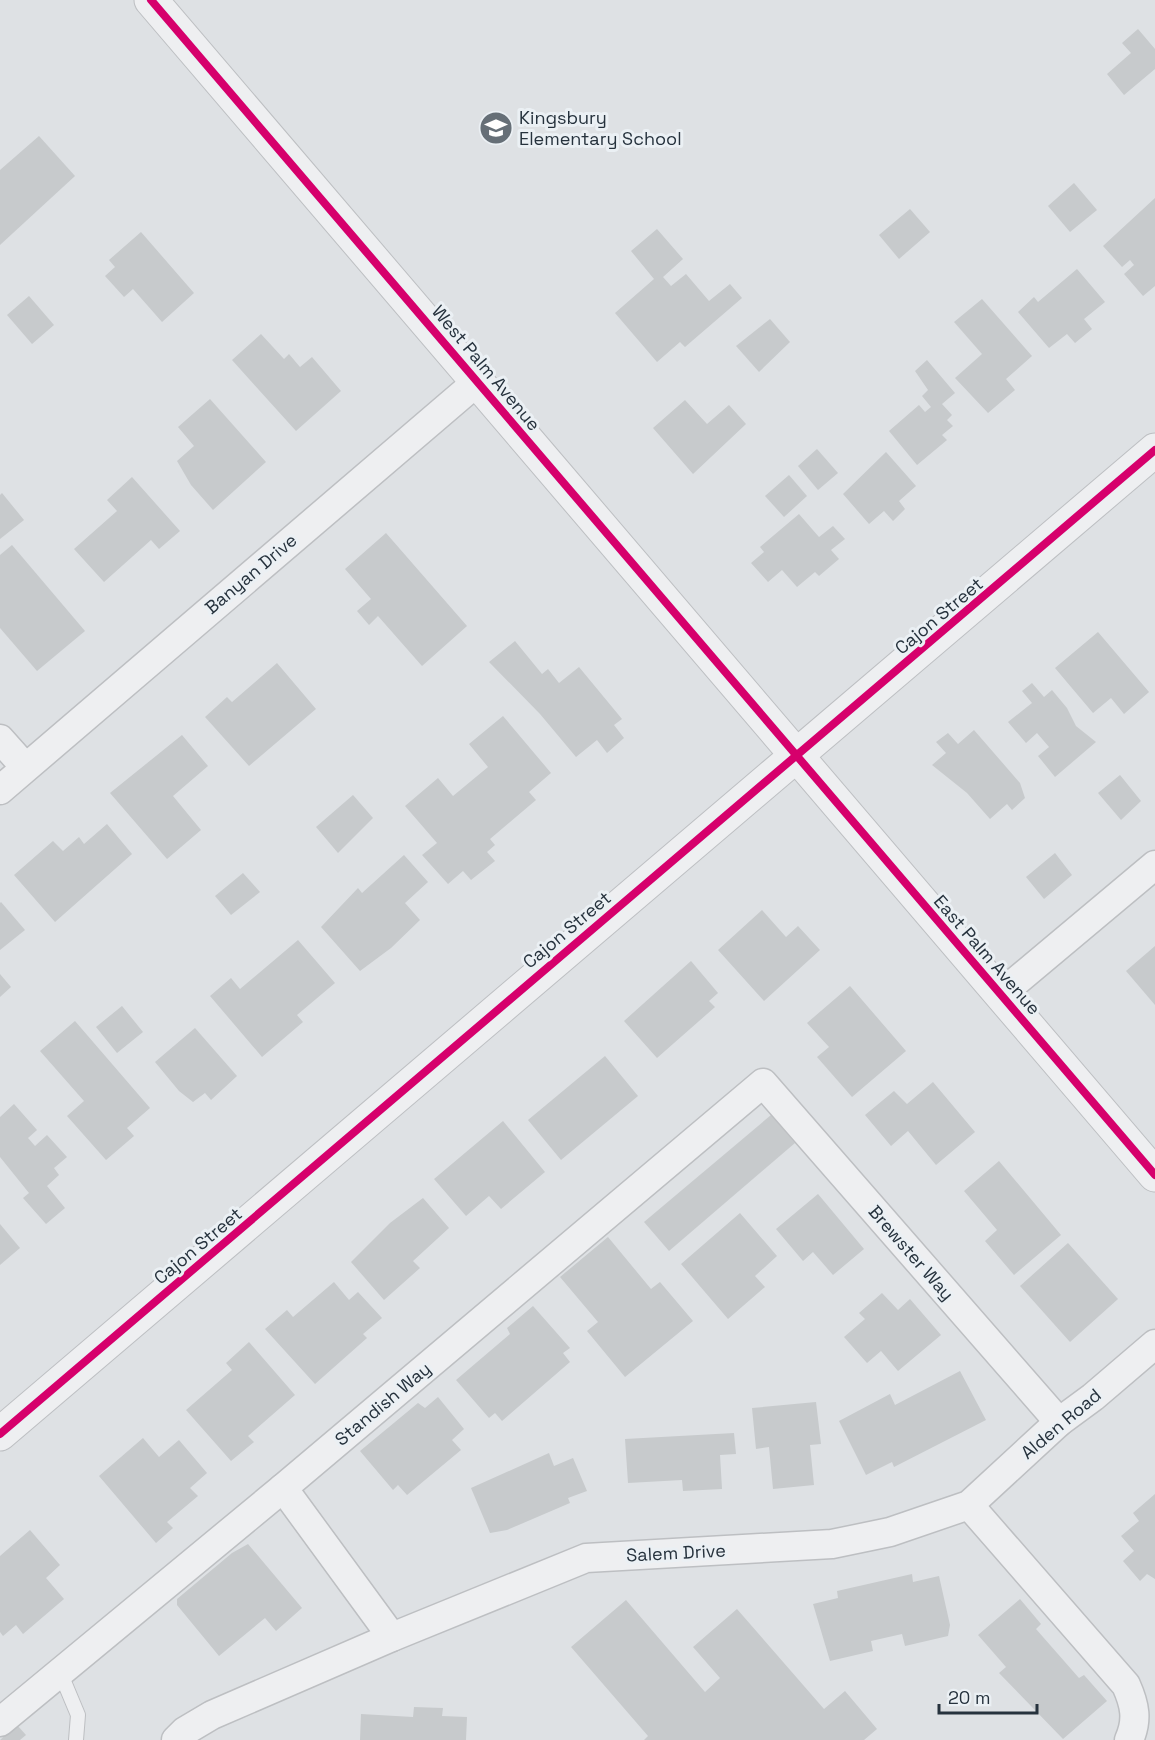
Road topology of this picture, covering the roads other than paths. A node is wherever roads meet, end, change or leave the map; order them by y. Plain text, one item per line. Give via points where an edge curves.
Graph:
1 (151, 0) edge
2 (478, 381) junction
3 (1155, 450) edge
4 (0, 740) edge
5 (796, 757) junction
6 (25, 767) junction
7 (0, 790) edge
8 (1155, 865) edge
9 (1001, 994) junction
10 (763, 1083) joint
11 (1155, 1175) edge
12 (1155, 1344) edge
13 (1059, 1422) junction
14 (0, 1434) edge
15 (283, 1488) junction
16 (969, 1505) junction
17 (392, 1637) junction
18 (60, 1672) junction
19 (0, 1722) edge
20 (76, 1740) edge
21 (177, 1740) edge
22 (1129, 1740) edge

1 - 2 street, West Palm Avenue
2 - 5 street, West Palm Avenue
2 - 6 street, Banyan Drive
3 - 5 street, Cajon Street
4 - 6 street
5 - 9 street, East Palm Avenue
5 - 14 street, Cajon Street
6 - 7 street, Banyan Drive
8 - 9 street
9 - 11 street, East Palm Avenue
10 - 13 street, Brewster Way
10 - 15 street, Standish Way
12 - 13 street, Alden Road
13 - 16 street, Alden Road
15 - 17 street
15 - 18 street, Standish Way
16 - 17 street, Salem Drive via 890,1532 832,1544 586,1558
16 - 22 street via 1126,1685 1135,1705 1135,1723
17 - 21 street, Salem Drive via 212,1715
18 - 19 street, Standish Way
18 - 20 lane via 78,1715

